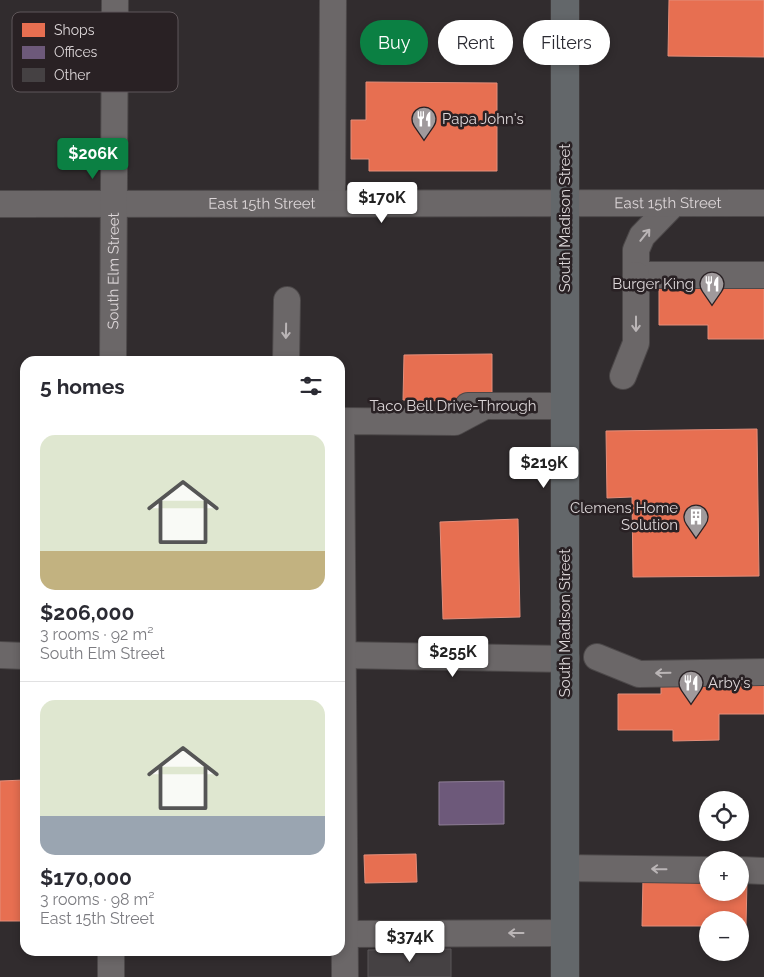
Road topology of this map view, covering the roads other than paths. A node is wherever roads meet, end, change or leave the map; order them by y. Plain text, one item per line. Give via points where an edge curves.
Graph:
1 (333, 0) edge
2 (564, 0) edge
3 (115, 92) edge
4 (565, 202) junction
5 (674, 203) junction
6 (0, 204) edge
7 (114, 204) junction
8 (332, 204) junction
9 (764, 204) edge
10 (636, 275) junction
11 (764, 275) edge
12 (287, 300) dead end
13 (114, 356) edge
14 (286, 356) edge
15 (623, 376) dead end
16 (565, 406) junction
17 (345, 414) edge
18 (0, 655) edge
19 (345, 655) edge
20 (20, 656) edge
21 (596, 657) dead end
22 (566, 658) junction
23 (764, 672) edge
24 (565, 868) junction
25 (699, 870) edge
26 (749, 870) edge
27 (764, 871) edge
28 (565, 933) junction
29 (345, 934) joint
30 (111, 956) edge
31 (111, 977) edge
32 (345, 977) edge
33 (565, 977) edge

1 - 8 street
2 - 4 main road, South Madison Street
3 - 7 street, South Elm Street
4 - 5 street, East 15th Street
4 - 8 street, East 15th Street
4 - 16 main road, South Madison Street
5 - 9 street, East 15th Street
10 -> 5 street via 636,250 642,236
6 - 7 street, East 15th Street
7 - 8 street, East 15th Street
7 - 13 street, South Elm Street
10 - 11 street
10 -> 15 street via 636,343
12 -> 14 street
16 - 17 street, Taco Bell Drive-Through via 485,406
16 - 22 main road, South Madison Street
18 - 20 street
19 - 22 street
23 -> 21 street via 639,674
22 - 24 main road, South Madison Street
25 -> 24 street
24 - 28 main road, South Madison Street
26 - 27 street
28 -> 29 street
28 - 33 main road, South Madison Street
29 - 32 street
30 - 31 street

